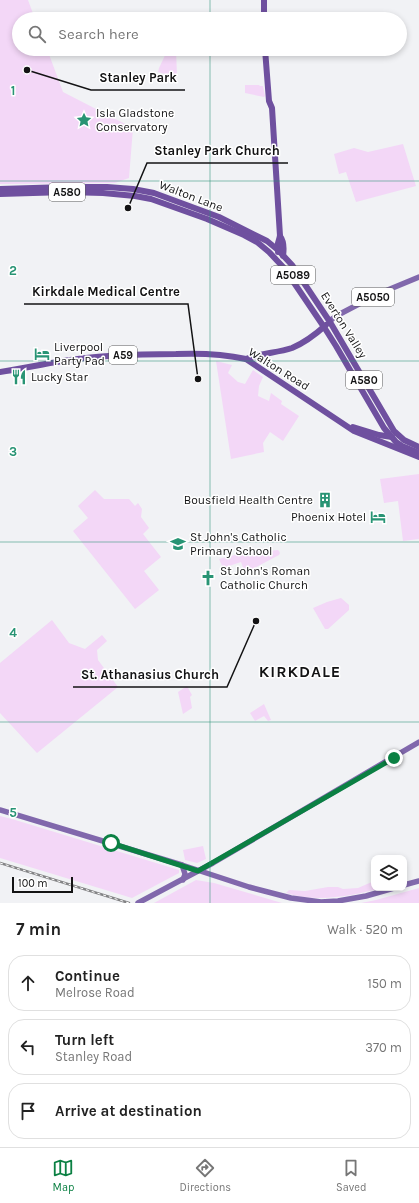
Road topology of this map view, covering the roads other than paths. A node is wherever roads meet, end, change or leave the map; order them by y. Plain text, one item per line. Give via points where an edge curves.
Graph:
1 (264, 0) edge
2 (264, 12) edge
3 (266, 56) edge
4 (0, 189) edge
5 (0, 194) edge
6 (231, 226) junction
7 (280, 256) junction
8 (419, 278) edge
9 (330, 322) junction
10 (324, 327) junction
11 (260, 354) junction
12 (246, 359) junction
13 (256, 366) junction
14 (0, 372) edge
15 (378, 420) junction
16 (348, 426) junction
17 (366, 431) junction
18 (391, 437) junction
19 (402, 438) junction
20 (396, 442) junction
21 (383, 443) junction
22 (419, 447) edge
23 (419, 453) edge
24 (419, 457) edge
25 (419, 742) edge
26 (0, 810) edge
27 (213, 863) junction
28 (182, 866) junction
29 (198, 871) junction
30 (213, 875) junction
31 (183, 880) junction
32 (419, 880) edge
33 (407, 884) edge
34 (384, 891) edge
35 (138, 903) edge

1 - 2 highway
3 - 7 highway, A5089 via 269,101 272,108
4 - 6 highway, Walton Lane / A580 via 107,187 142,190 219,217
5 - 6 highway, Walton Lane / A580 via 66,192 135,196
6 - 7 highway, Everton Valley / A580 via 269,252
6 - 7 highway, Everton Valley / A580 via 259,237
7 - 9 highway, Everton Valley / A580 via 292,265
7 - 10 highway, Everton Valley / A580 via 306,302
8 - 9 main road, A5050 via 378,294 338,315
9 - 10 highway, A5050
9 - 19 highway, Everton Valley / A580 via 392,427
10 - 11 highway, A5050 via 292,347
10 - 15 highway, Everton Valley / A580
11 - 12 highway, A5050
11 - 13 highway
12 - 13 highway, Walton Road / A59
12 - 14 highway, Walton Road / A59 via 197,354 132,355 65,361
13 - 16 highway, Walton Road / A59
15 - 17 highway via 376,429
15 - 18 highway, Everton Valley / A580
16 - 17 highway, Walton Road / A59
16 - 21 highway, Walton Road / A59
17 - 18 highway, Walton Road / A59
18 - 19 highway, Walton Road / A59
18 - 20 highway, Everton Valley
19 - 20 highway
19 - 22 highway
20 - 21 highway
20 - 23 highway
21 - 24 highway, Walton Road / A59
25 - 27 main road
26 - 28 main road
27 - 29 main road
27 - 30 main road
28 - 29 main road
28 - 31 main road via 185,874
29 - 30 main road
29 - 31 main road
30 - 34 main road via 268,893 321,902
31 - 35 main road
32 - 33 main road

